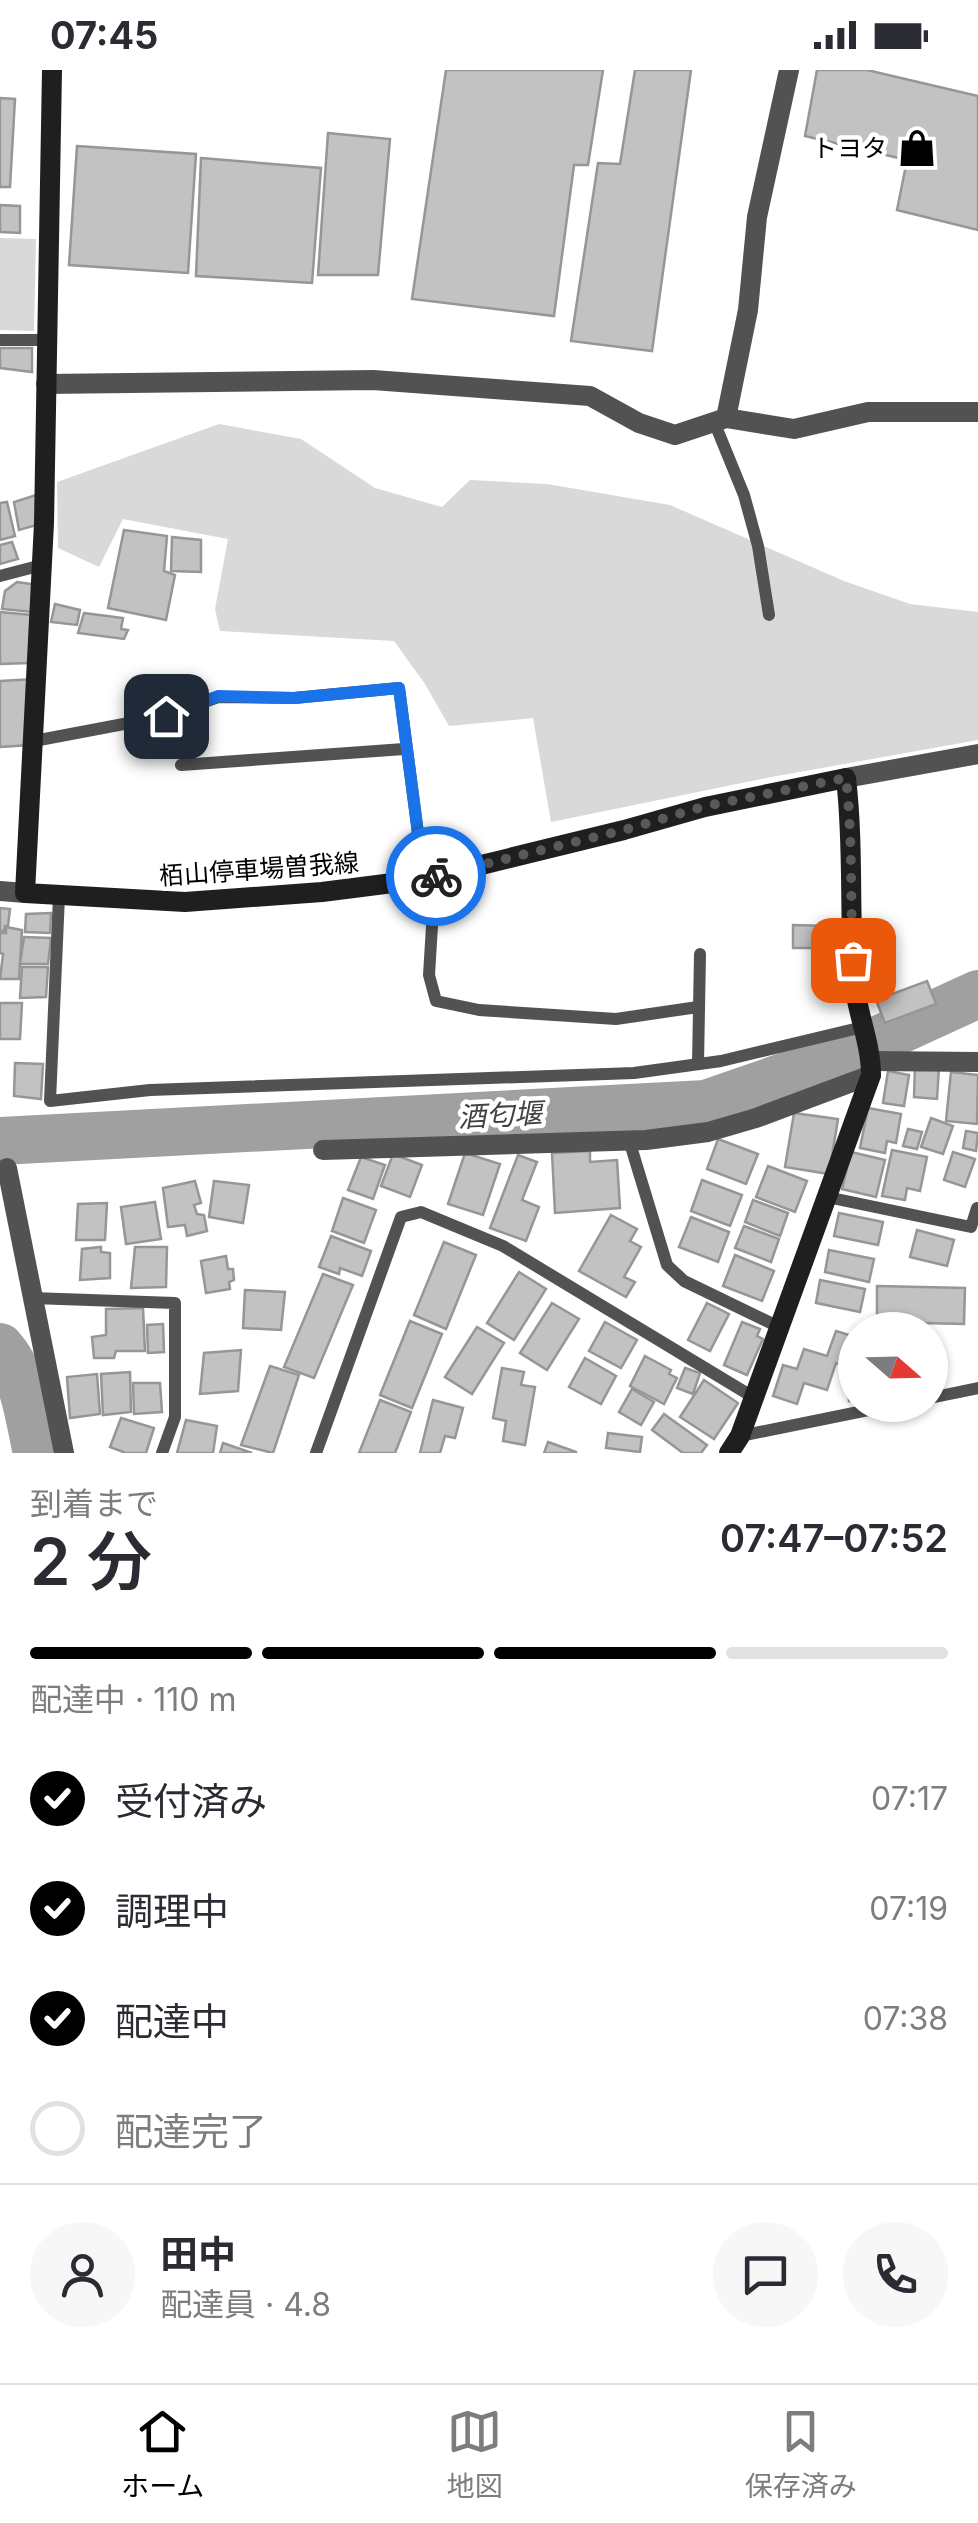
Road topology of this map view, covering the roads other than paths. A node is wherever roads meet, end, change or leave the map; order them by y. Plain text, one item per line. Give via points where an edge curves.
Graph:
1 (52, 70) edge
2 (788, 70) edge
3 (0, 340) edge
4 (46, 340) junction
5 (46, 384) junction
6 (978, 412) edge
7 (720, 421) junction
8 (42, 565) junction
9 (0, 576) edge
10 (769, 616) dead end
11 (34, 740) junction
12 (404, 749) junction
13 (978, 754) edge
14 (180, 765) dead end
15 (846, 778) junction
16 (430, 878) junction
17 (0, 891) edge
18 (25, 894) junction
19 (58, 896) junction
20 (700, 954) dead end
21 (698, 1007) junction
22 (862, 1027) junction
23 (978, 1062) edge
24 (698, 1064) junction
25 (870, 1068) junction
26 (629, 1140) junction
27 (323, 1150) dead end
28 (6, 1168) dead end
29 (827, 1198) junction
30 (977, 1208) edge
31 (32, 1298) junction
32 (778, 1328) junction
33 (978, 1388) edge
34 (948, 1394) edge
35 (753, 1397) junction
36 (838, 1419) edge
37 (734, 1444) edge
38 (64, 1453) edge
39 (162, 1453) edge
40 (316, 1453) edge

1 - 4 main road
2 - 7 street via 757,217 748,310
3 - 4 lane
4 - 5 main road
5 - 7 street via 373,380 590,396 639,424 675,435
5 - 8 main road
6 - 7 street via 868,412 794,430
7 - 10 lane via 754,529
8 - 9 lane
8 - 11 main road
11 - 12 lane via 166,716 218,696 294,698 399,688
11 - 18 main road
12 - 14 lane
12 - 16 lane
13 - 15 street
15 - 16 main road, 栢山停車場曽我線 via 706,806
15 - 22 main road
16 - 19 main road, 栢山停車場曽我線 via 185,902
16 - 21 lane via 428,974 436,1002 616,1019
17 - 18 street
18 - 19 main road, 栢山停車場曽我線
19 - 24 lane via 50,1101 150,1090 634,1073
20 - 21 lane
21 - 24 lane
22 - 24 lane
22 - 25 main road
23 - 25 street
25 - 26 street via 756,1118 708,1132
25 - 29 main road
26 - 27 street
26 - 32 lane via 668,1265 684,1281
28 - 31 street
29 - 30 lane via 971,1227
29 - 32 main road
31 - 38 street
31 - 39 lane via 175,1304 175,1417
32 - 35 main road
33 - 34 lane
35 - 37 main road
35 - 40 lane via 502,1246 420,1212 402,1217
36 - 37 lane

